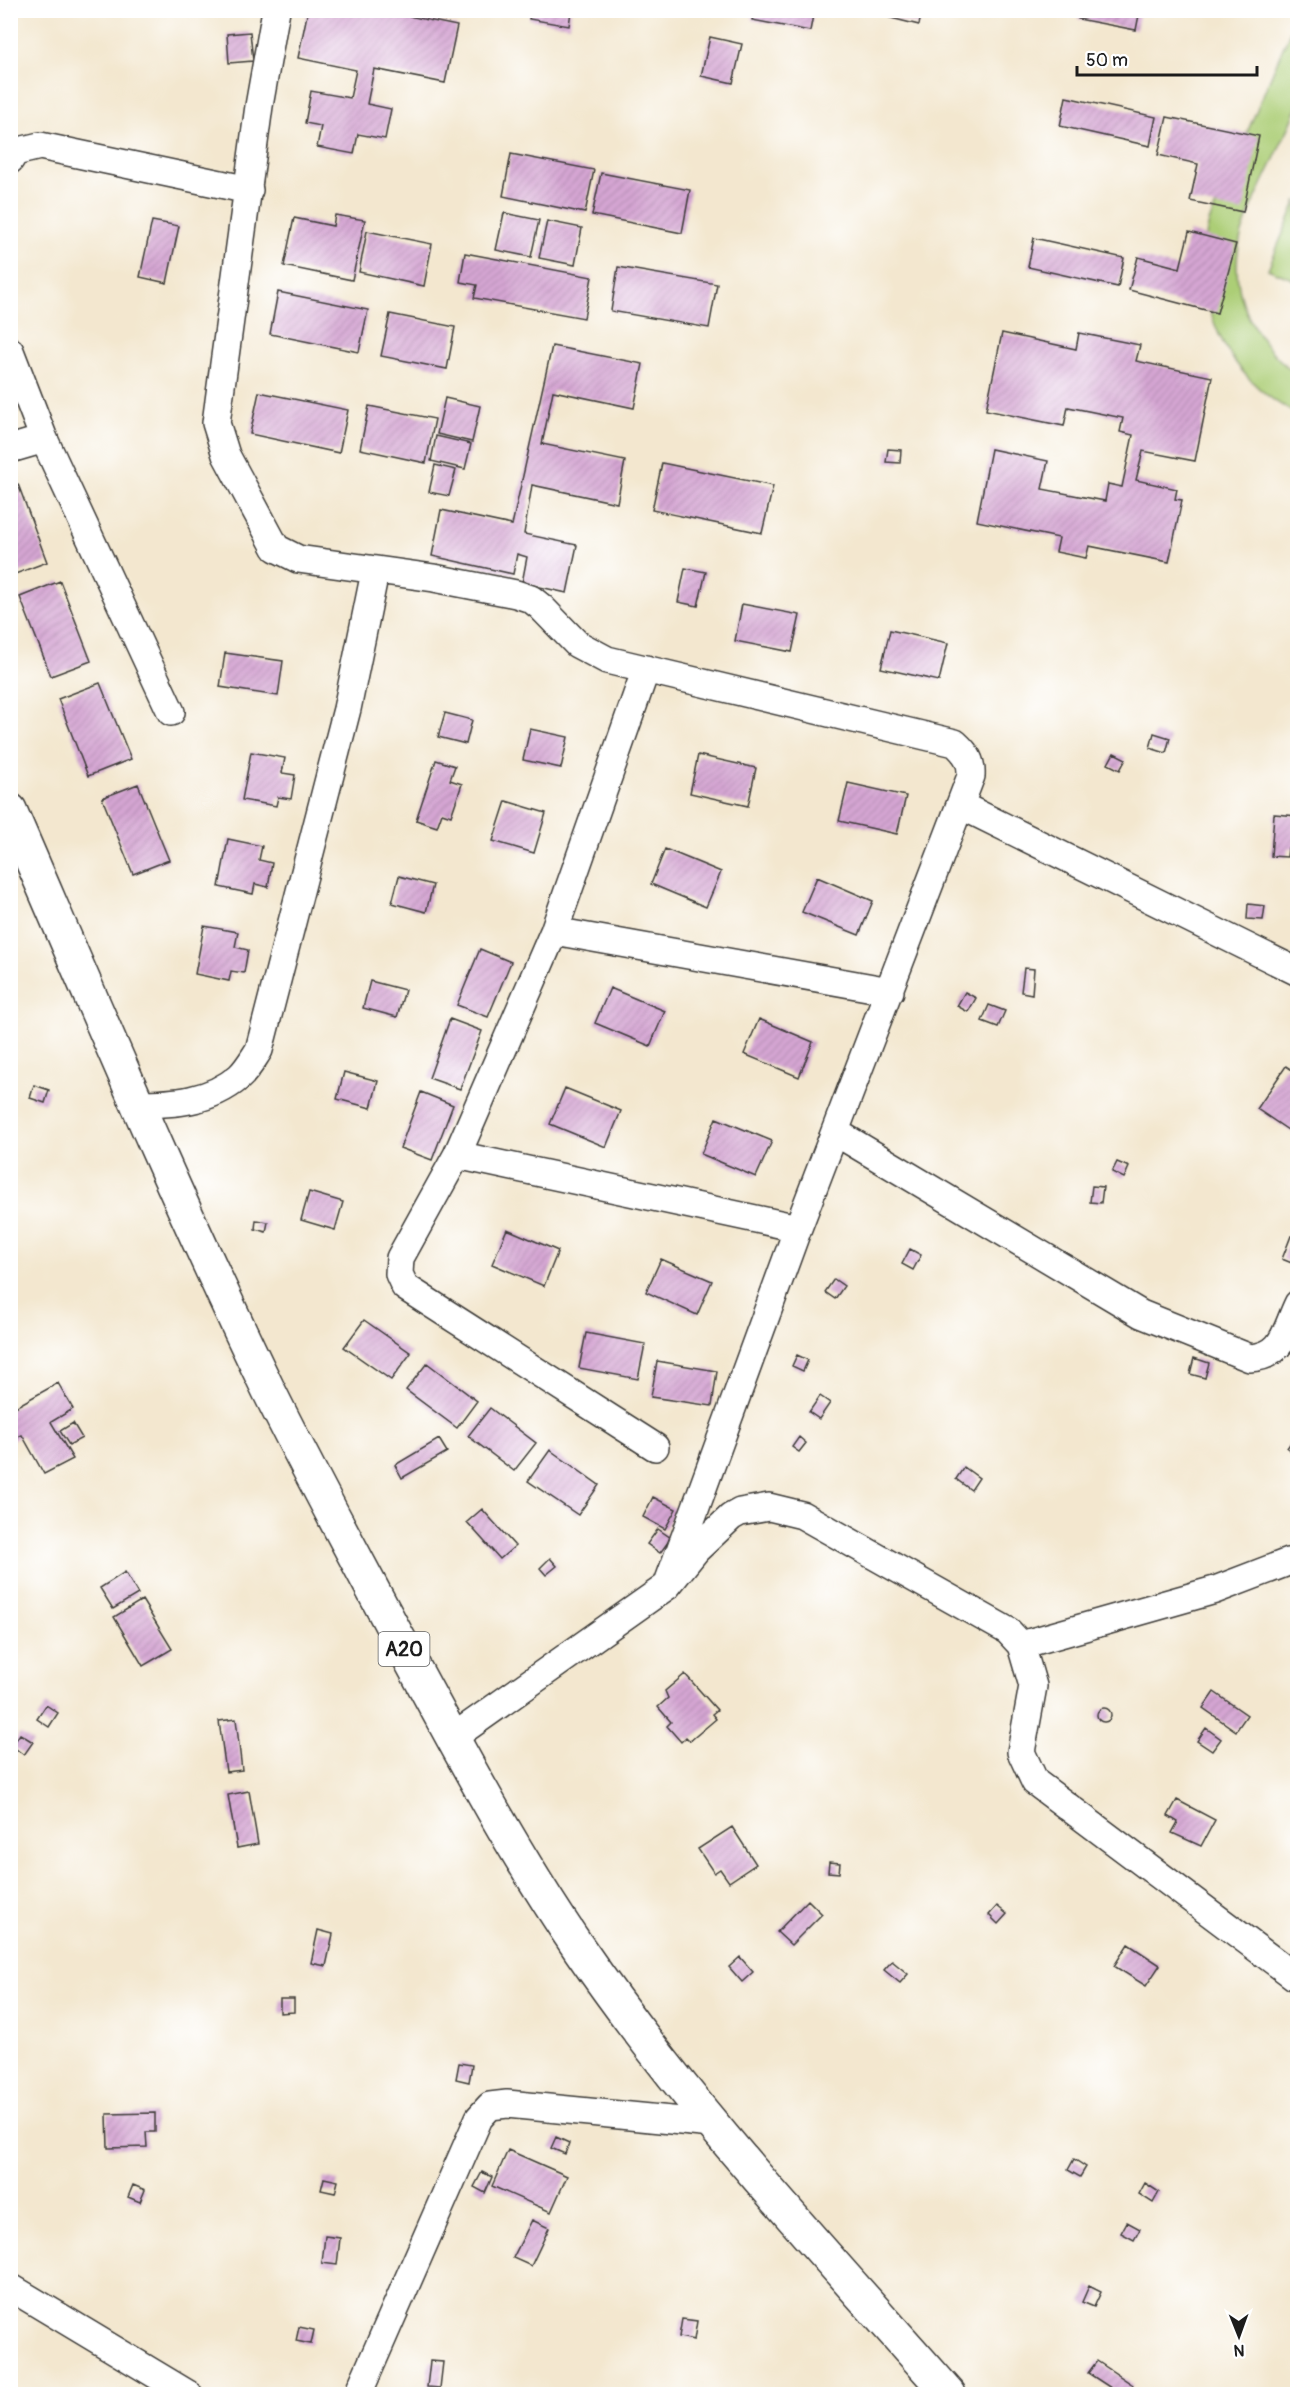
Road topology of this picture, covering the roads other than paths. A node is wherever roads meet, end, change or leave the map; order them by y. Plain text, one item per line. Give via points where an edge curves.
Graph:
1 (276, 10) edge
2 (10, 160) edge
3 (249, 190) junction
4 (10, 351) edge
5 (44, 439) junction
6 (10, 449) edge
7 (375, 572) junction
8 (646, 669) junction
9 (171, 712) dead end
10 (960, 805) junction
11 (10, 810) edge
12 (554, 931) junction
13 (1298, 972) edge
14 (890, 991) junction
15 (136, 1104) junction
16 (837, 1133) junction
17 (457, 1155) junction
18 (798, 1228) junction
19 (1298, 1304) edge
20 (655, 1447) dead end
21 (1298, 1561) edge
22 (667, 1586) junction
23 (1021, 1645) junction
24 (452, 1738) junction
25 (1298, 1979) edge
26 (712, 2124) junction
27 (10, 2287) edge
28 (188, 2394) edge
29 (358, 2394) edge
30 (949, 2394) edge

1 - 3 street
2 - 3 street via 15,152 39,146
3 - 7 street via 216,423 226,455 276,548 298,559
4 - 5 street
5 - 6 street
5 - 9 street
7 - 8 street via 434,578 531,599 591,654
7 - 15 street via 347,709 259,1050 239,1076 209,1095 173,1104
8 - 10 street via 955,743 969,759 971,768
8 - 12 street
10 - 13 street
10 - 14 street
11 - 15 main road, A20
12 - 14 street
12 - 17 street
14 - 16 street
15 - 24 main road, A20 via 272,1396
16 - 18 street
16 - 19 street via 1141,1314 1250,1358 1266,1357 1277,1348
17 - 18 street
17 - 20 street via 400,1258 399,1275 405,1287
18 - 22 street
21 - 23 street via 1215,1590
22 - 23 street via 696,1550 731,1517 769,1507 802,1515 1008,1631
22 - 24 street
23 - 25 street via 1033,1686 1021,1752 1035,1782
24 - 26 main road, A20 via 578,1946 645,2040
26 - 29 street via 507,2104 490,2106 479,2118
26 - 30 main road, A20
27 - 28 street

